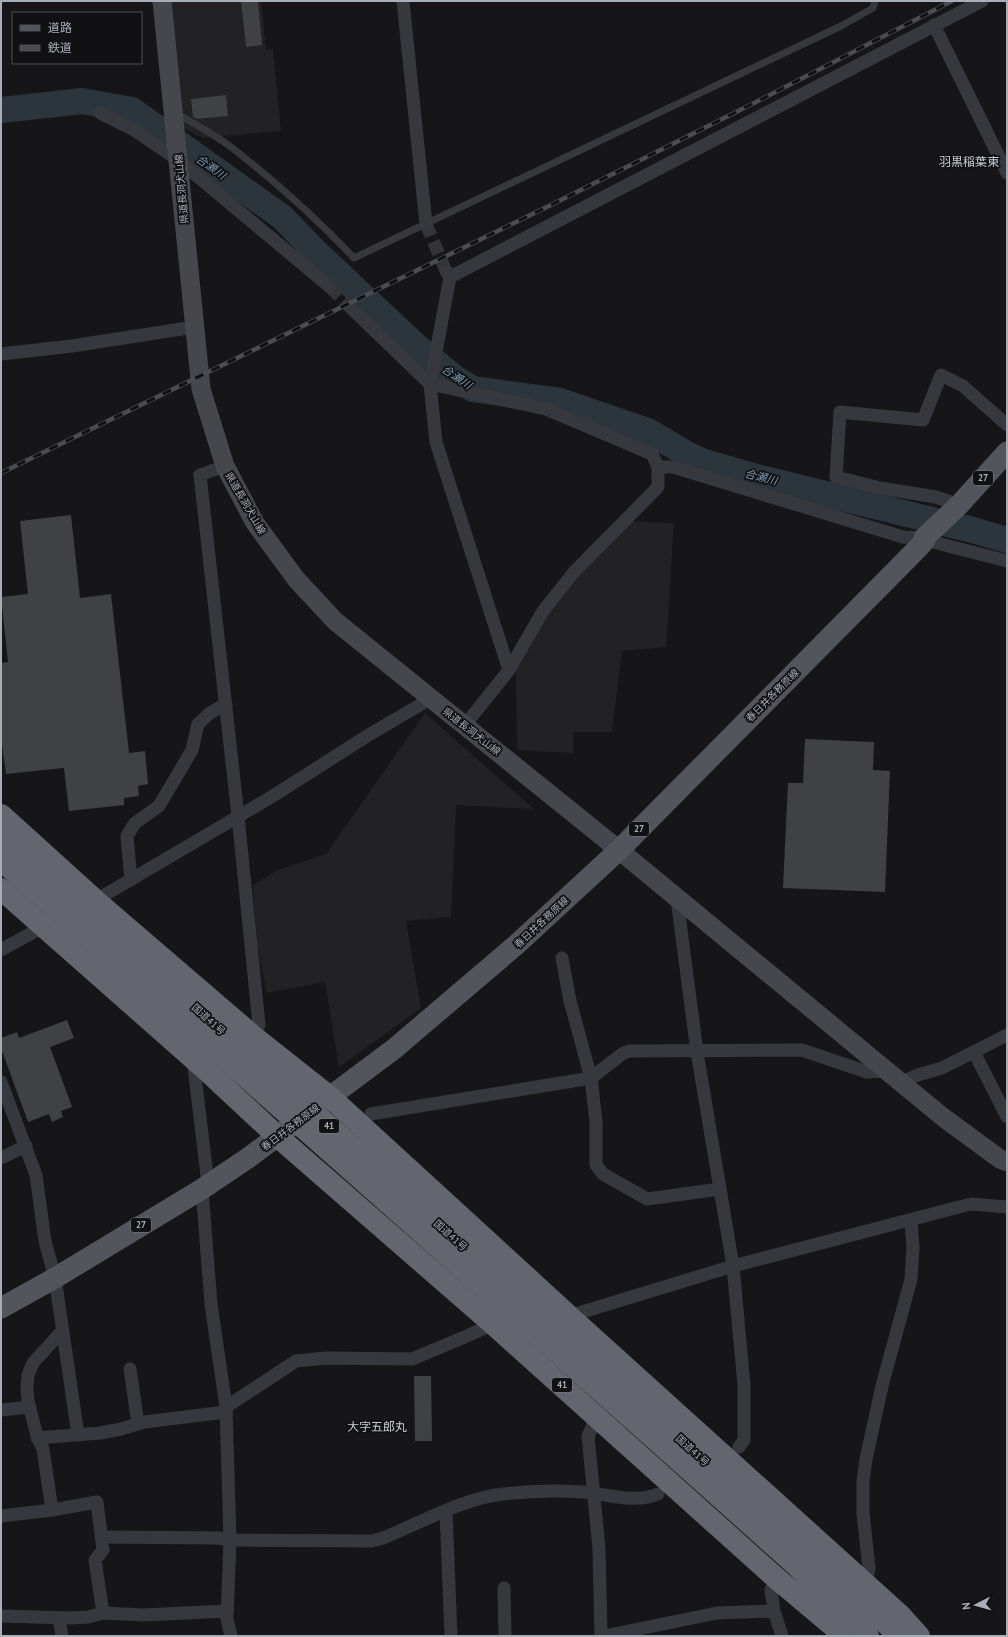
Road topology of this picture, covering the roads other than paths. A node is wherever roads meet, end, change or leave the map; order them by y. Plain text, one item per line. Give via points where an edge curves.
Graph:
1 (162, 1) edge
2 (403, 1) edge
3 (875, 1) edge
4 (982, 1) edge
5 (934, 25) junction
6 (173, 111) junction
7 (100, 113) dead end
8 (178, 160) junction
9 (1007, 172) edge
10 (426, 224) junction
11 (330, 287) tunnel mouth
12 (350, 307) tunnel mouth
13 (194, 327) junction
14 (1, 354) edge
15 (430, 384) junction
16 (1007, 425) edge
17 (1007, 452) edge
18 (225, 466) junction
19 (658, 468) junction
20 (959, 505) junction
21 (925, 539) junction
22 (1007, 561) edge
23 (509, 670) junction
24 (430, 699) junction
25 (226, 704) junction
26 (465, 725) junction
27 (1, 815) edge
28 (238, 816) junction
29 (1, 834) edge
30 (619, 850) junction
31 (1, 860) edge
32 (131, 880) junction
33 (1, 889) edge
34 (677, 899) junction
35 (96, 901) junction
36 (43, 926) junction
37 (1, 950) edge
38 (562, 958) dead end
39 (1007, 1034) edge
40 (253, 1036) junction
41 (697, 1052) junction
42 (974, 1052) junction
43 (193, 1059) junction
44 (894, 1076) junction
45 (591, 1078) junction
46 (1, 1082) edge
47 (330, 1097) junction
48 (371, 1114) dead end
49 (1007, 1117) edge
50 (277, 1136) junction
51 (26, 1146) junction
52 (1, 1158) edge
53 (1007, 1162) edge
54 (205, 1186) junction
55 (720, 1189) junction
56 (1007, 1207) edge
57 (911, 1220) junction
58 (733, 1266) junction
59 (55, 1278) junction
60 (1, 1308) edge
61 (569, 1316) junction
62 (494, 1324) junction
63 (62, 1331) junction
64 (130, 1369) dead end
65 (30, 1407) junction
66 (226, 1409) junction
67 (1, 1410) edge
68 (597, 1417) junction
69 (138, 1424) junction
70 (652, 1425) junction
71 (78, 1435) junction
72 (38, 1438) junction
73 (738, 1447) dead end
74 (595, 1494) junction
75 (658, 1494) dead end
76 (52, 1510) junction
77 (446, 1512) junction
78 (1, 1516) edge
79 (101, 1537) junction
80 (230, 1540) junction
81 (776, 1578) junction
82 (866, 1585) junction
83 (504, 1588) dead end
84 (227, 1611) junction
85 (774, 1611) junction
86 (104, 1613) junction
87 (1, 1616) edge
88 (59, 1618) junction
89 (62, 1636) edge
90 (231, 1636) edge
91 (451, 1636) edge
92 (505, 1636) edge
93 (603, 1636) edge
94 (782, 1636) edge
95 (846, 1636) edge
96 (868, 1636) edge
97 (900, 1636) edge
98 (919, 1636) edge

1 - 6 main road, 県道長洞犬山線
2 - 10 street
3 - 10 lane via 873,8 841,26
4 - 5 street
5 - 9 street
5 - 15 street via 448,274
6 - 8 main road, 県道長洞犬山線
6 - 10 lane via 230,146 276,183 354,258
7 - 8 street via 134,130
8 - 11 street
8 - 13 main road, 県道長洞犬山線
12 - 15 street
13 - 14 street
13 - 18 main road, 県道長洞犬山線 via 201,389
15 - 19 street via 546,408 652,454
15 - 23 street via 436,442
16 - 20 street via 963,386 941,375 923,420 840,412 836,476 880,488 936,497
17 - 20 main road, 春日井各務原線 / 27
18 - 24 main road, 県道長洞犬山線 via 255,523 296,579 335,621
18 - 25 street via 200,475
19 - 21 street via 673,467 903,537
19 - 23 street via 658,487 571,577 543,611
20 - 21 main road, 春日井各務原線 / 27
21 - 22 street
21 - 30 main road, 春日井各務原線 / 27
23 - 26 street
24 - 26 main road, 県道長洞犬山線
24 - 28 street
25 - 28 street
25 - 32 street via 198,724 192,750 159,806 135,823 127,836
26 - 30 main road, 県道長洞犬山線
27 - 35 highway
28 - 32 street
28 - 40 street via 259,1025
29 - 70 highway, 国道41号 / 41, bridge
30 - 34 main road, 県道長洞犬山線
30 - 47 main road, 春日井各務原線 / 27 via 516,945 394,1049
31 - 70 highway, 国道41号 / 41, bridge
32 - 35 street
33 - 36 highway
34 - 41 street
34 - 44 main road, 県道長洞犬山線
35 - 36 street
35 - 40 highway
36 - 37 street
36 - 43 highway
38 - 45 street via 570,1001
39 - 42 street
40 - 47 highway
41 - 44 street via 802,1050 868,1072
41 - 45 street via 629,1051
41 - 55 street
42 - 44 street via 942,1068 918,1075
42 - 49 street
43 - 50 highway
43 - 54 street
44 - 53 main road, 県道長洞犬山線 via 944,1118
45 - 48 street
45 - 55 street via 596,1122 596,1165 603,1174 647,1199
46 - 51 street
47 - 50 main road, 春日井各務原線 / 27
47 - 61 highway
50 - 54 main road, 春日井各務原線 / 27
50 - 62 highway, 41
51 - 52 street
51 - 59 street via 36,1175 45,1241
54 - 59 main road, 春日井各務原線 / 27
54 - 66 street via 211,1304
55 - 58 street
56 - 57 street via 972,1204
57 - 58 street
57 - 82 street via 911,1279 882,1386 863,1481 863,1513 869,1568
58 - 61 street
58 - 73 street via 744,1385 744,1440
59 - 60 main road, 春日井各務原線 / 27
59 - 63 street
61 - 82 highway
62 - 66 street via 412,1358 326,1358 296,1361
62 - 68 highway, 41
63 - 65 street via 33,1363 28,1375 27,1388
63 - 71 street
64 - 69 street
65 - 67 street
65 - 72 street
66 - 69 street
66 - 80 street
68 - 74 street via 588,1436
68 - 81 highway, 41
69 - 71 street
70 - 96 highway, 国道41号 / 41
70 - 97 highway, 国道41号 / 41
71 - 72 street
72 - 76 street via 43,1449
74 - 75 street via 638,1499
74 - 77 street via 504,1494 489,1496
74 - 93 street
76 - 78 street
76 - 79 street via 97,1502
77 - 80 street via 372,1541
77 - 91 street
79 - 80 street
79 - 86 street via 103,1550 95,1560
80 - 84 street
81 - 85 street via 771,1590
81 - 95 highway, 41
82 - 98 highway
83 - 92 street
84 - 86 street via 143,1615
84 - 90 street via 226,1619
85 - 93 street via 717,1614
85 - 94 street
86 - 88 street via 88,1617
87 - 88 street
88 - 89 street

